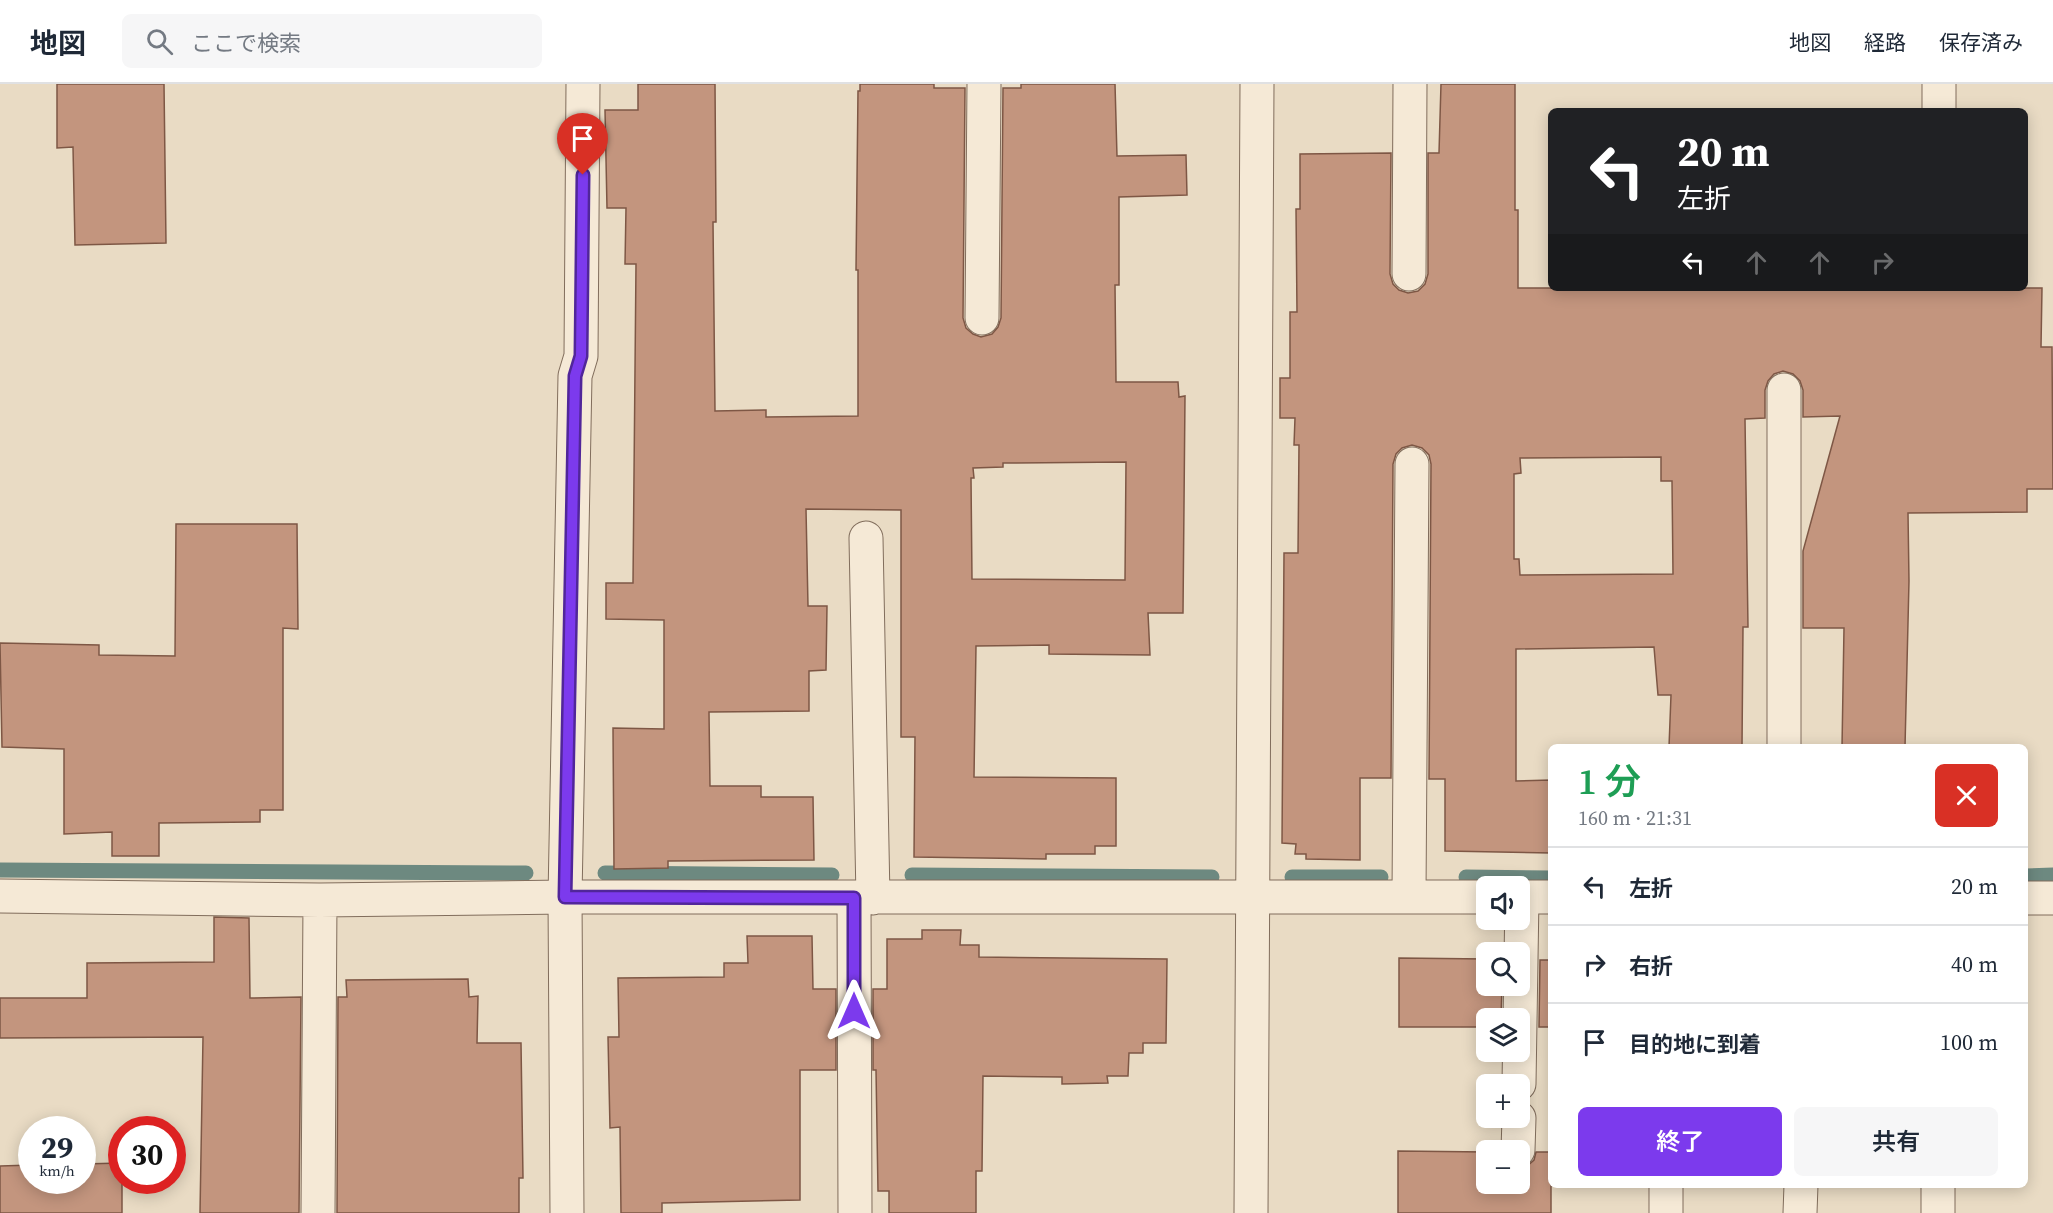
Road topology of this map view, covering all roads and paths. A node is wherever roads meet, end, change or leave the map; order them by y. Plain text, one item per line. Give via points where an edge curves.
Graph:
1 (583, 84) edge
2 (984, 84) edge
3 (1257, 84) edge
4 (1410, 84) edge
5 (1939, 84) edge
6 (1939, 108) edge
7 (1409, 274) dead end
8 (982, 318) dead end
9 (1784, 390) dead end
10 (1412, 464) dead end
11 (866, 538) dead end
12 (1784, 744) edge
13 (1409, 895) junction
14 (0, 896) edge
15 (565, 897) junction
16 (1252, 897) junction
17 (1476, 897) edge
18 (1531, 897) edge
19 (863, 898) junction
20 (2028, 898) edge
21 (2053, 898) edge
22 (320, 900) junction
23 (1520, 1074) edge
24 (1666, 1188) edge
25 (1801, 1188) edge
26 (1938, 1188) edge
27 (318, 1213) edge
28 (567, 1213) edge
29 (855, 1213) edge
30 (1251, 1213) edge
31 (1666, 1213) edge
32 (1800, 1213) edge
33 (1938, 1213) edge

1 - 15 street via 581,356 575,376
2 - 8 street
3 - 16 street
4 - 7 street
5 - 6 street
9 - 12 street
10 - 13 street
11 - 19 street
13 - 16 street
13 - 17 street
14 - 22 street
15 - 19 street
15 - 22 street
15 - 28 street
16 - 19 street
16 - 30 street
18 - 23 street
19 - 29 street
20 - 21 street
22 - 27 street
24 - 31 street
25 - 32 street
26 - 33 street

